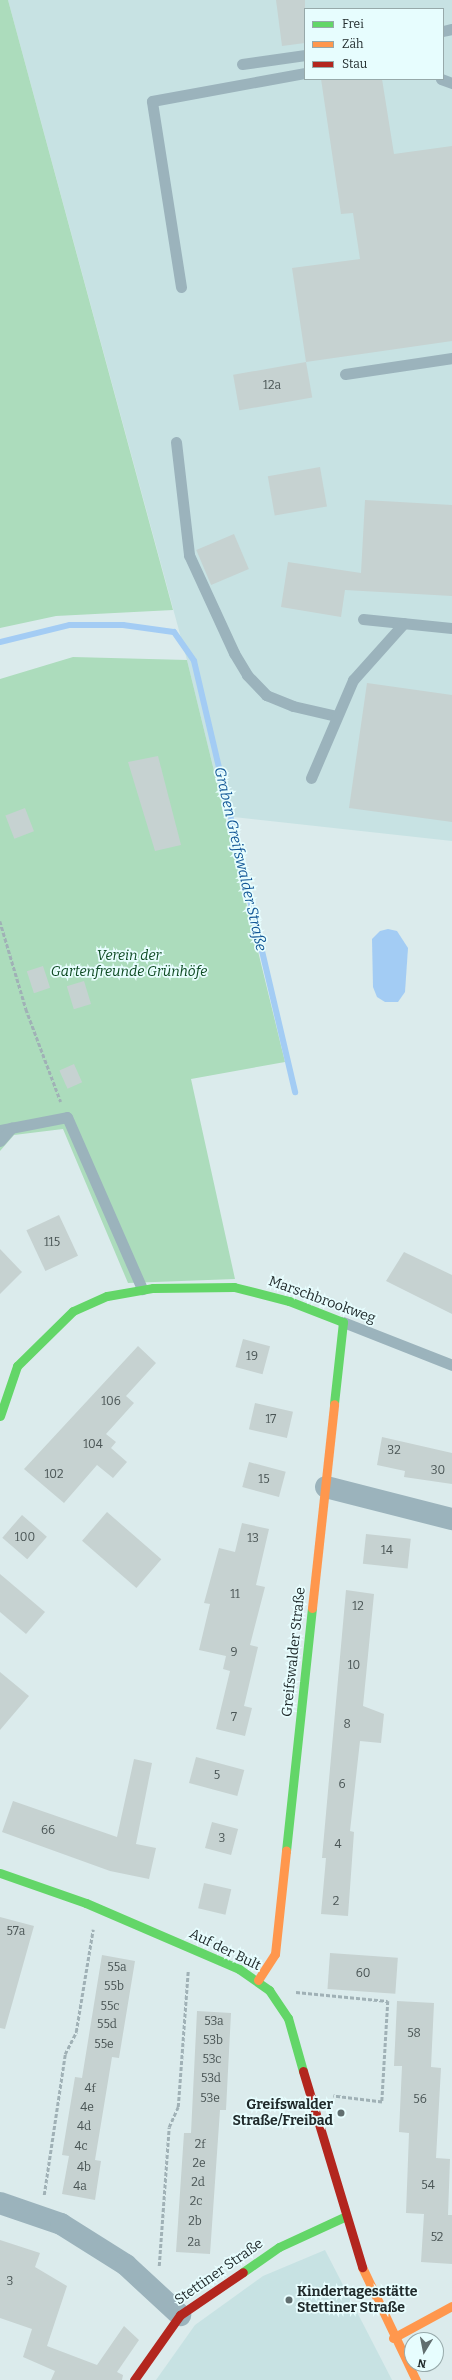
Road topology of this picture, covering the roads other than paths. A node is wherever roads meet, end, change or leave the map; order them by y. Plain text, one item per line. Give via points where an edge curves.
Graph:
1 (304, 55) edge
2 (242, 64) dead end
3 (304, 73) edge
4 (181, 287) dead end
5 (452, 358) edge
6 (345, 374) dead end
7 (176, 442) dead end
8 (363, 619) dead end
9 (404, 623) junction
10 (452, 628) edge
11 (336, 716) junction
12 (311, 778) dead end
13 (12, 1127) junction
14 (0, 1130) edge
15 (0, 1141) edge
16 (142, 1289) junction
17 (343, 1322) junction
18 (452, 1365) edge
19 (0, 1416) edge
20 (326, 1487) junction
21 (452, 1519) edge
22 (0, 1873) edge
23 (258, 1980) junction
24 (0, 2203) edge
25 (344, 2217) junction
26 (452, 2306) edge
27 (180, 2315) junction
28 (393, 2338) junction
29 (134, 2380) edge
30 (416, 2380) edge

1 - 2 lane
3 - 4 lane via 152,101
5 - 6 lane
7 - 11 lane via 189,555 234,653 247,675 266,695 293,706
8 - 9 lane
9 - 10 lane
9 - 11 lane via 353,680
11 - 12 lane
13 - 14 lane
13 - 15 lane
13 - 16 lane via 67,1117
16 - 17 street, Marschbrookweg via 234,1287 290,1301
16 - 19 street, Marschbrookweg via 107,1296 73,1311 17,1366
17 - 18 lane, Marschbrookweg
17 - 20 street, Greifswalder Straße
20 - 21 street
20 - 23 street, Greifswalder Straße via 275,1954
22 - 23 street, Auf der Bult via 96,1907
23 - 25 street, Auf der Bult via 269,1990 288,2018
24 - 27 street via 61,2224 126,2265
25 - 27 street, Stettiner Straße via 280,2247
25 - 28 street, Auf der Bult via 368,2285
26 - 28 street
27 - 29 street, Stettiner Straße
28 - 30 street, Auf der Bult

